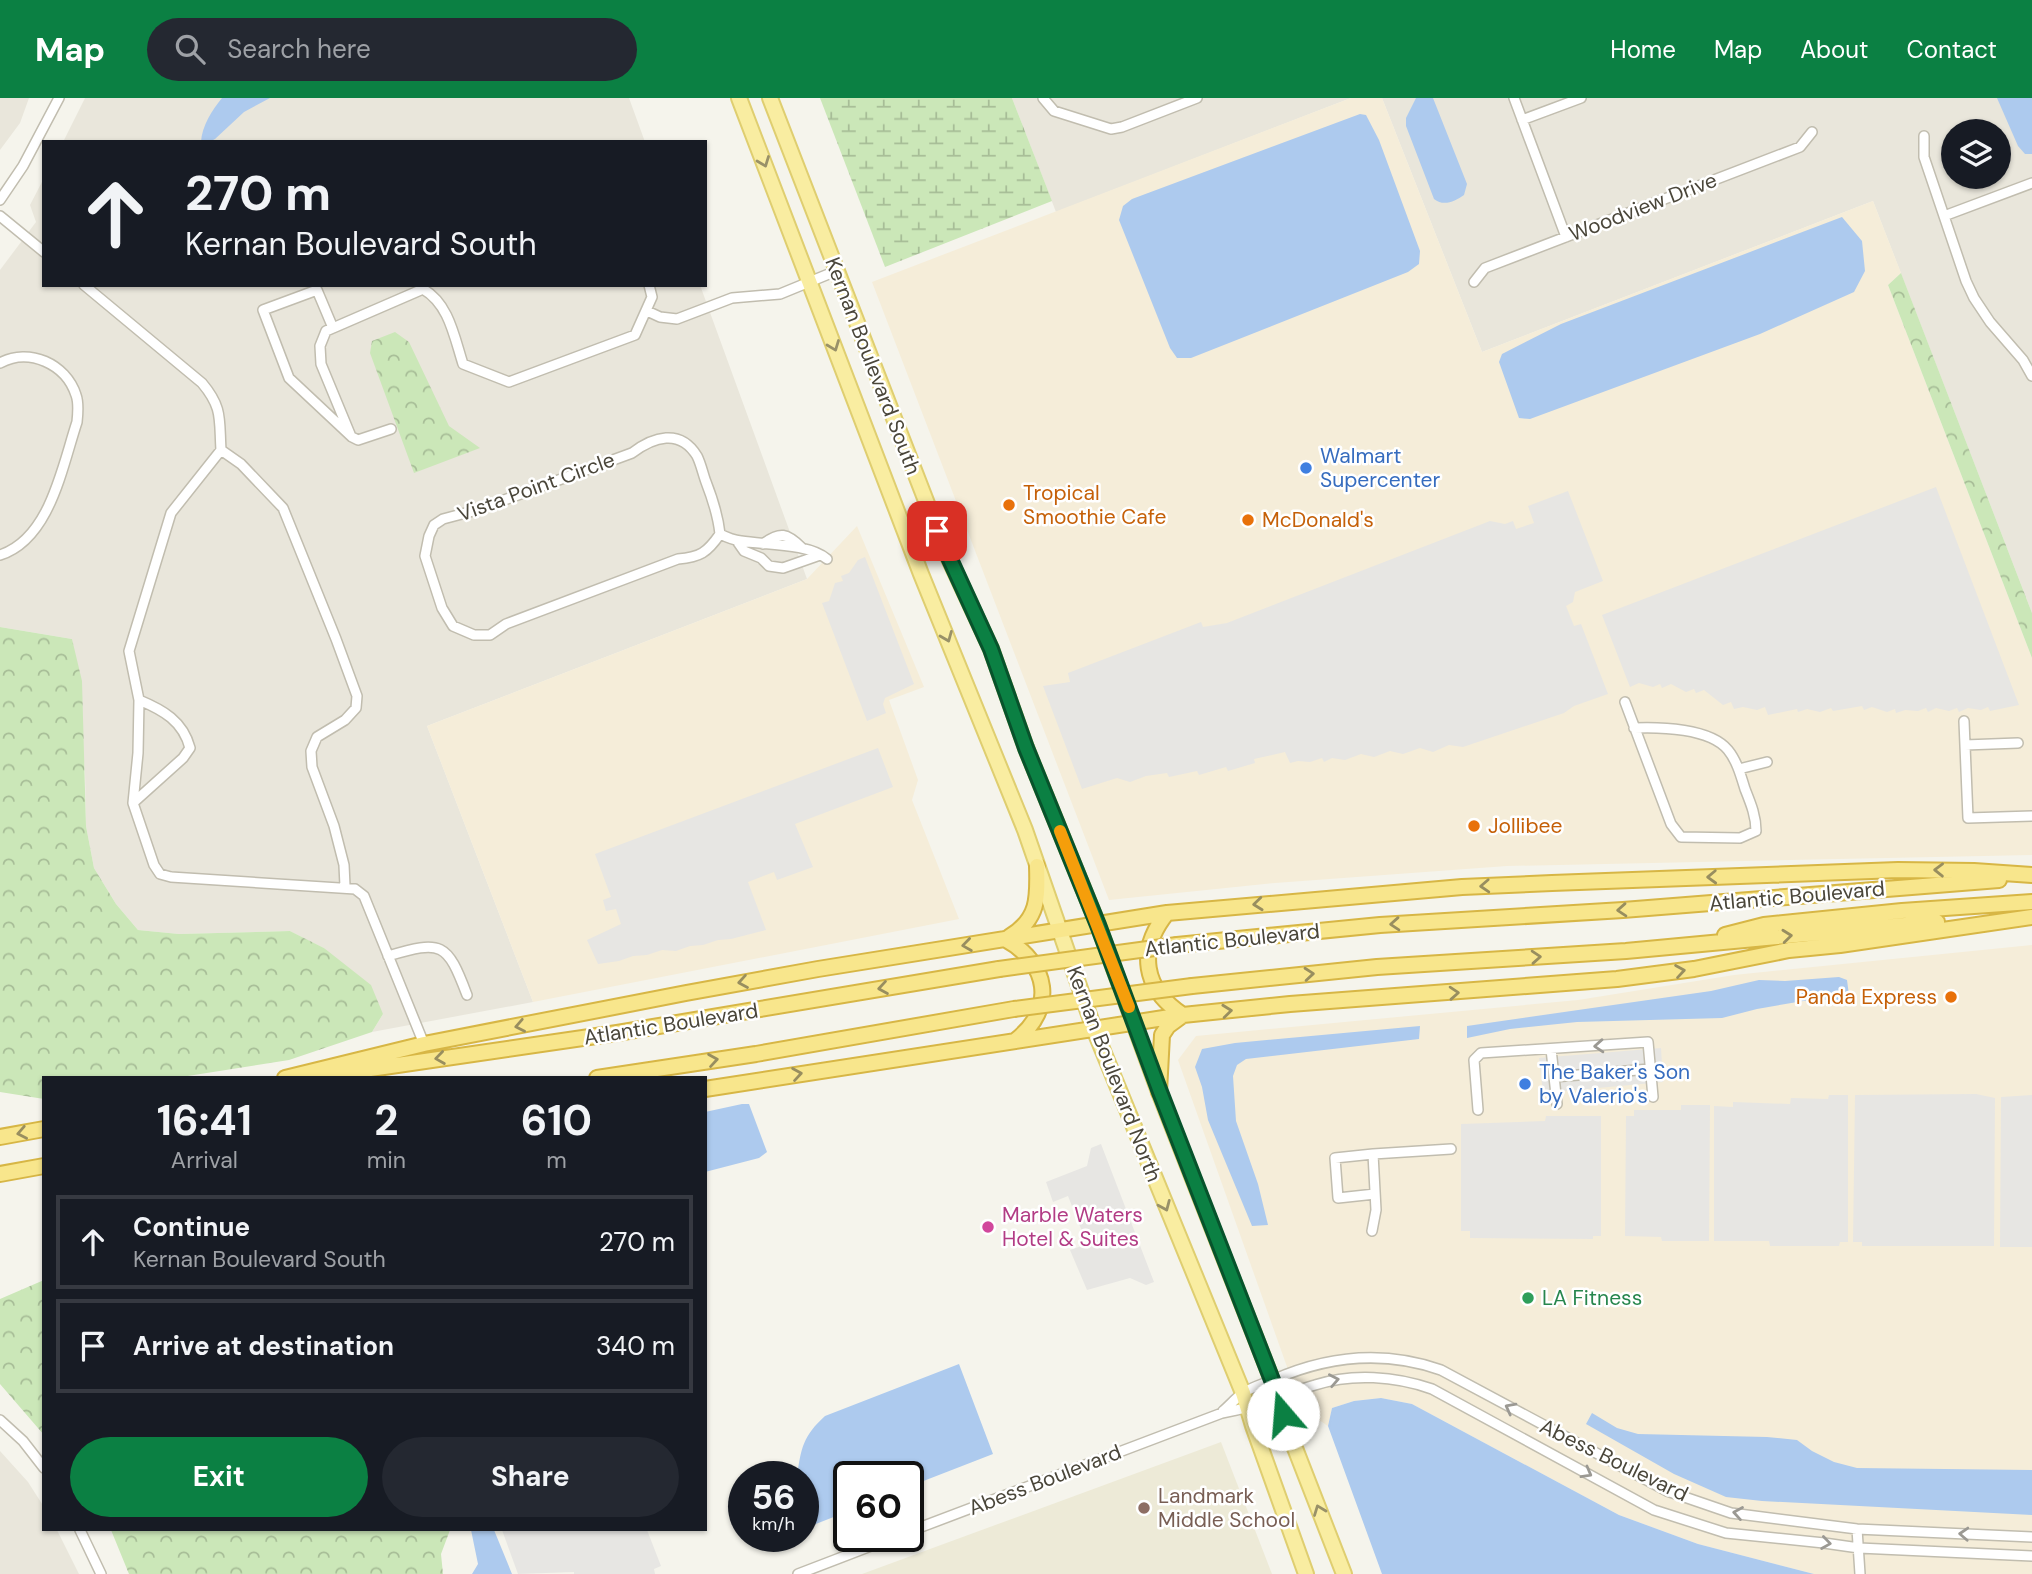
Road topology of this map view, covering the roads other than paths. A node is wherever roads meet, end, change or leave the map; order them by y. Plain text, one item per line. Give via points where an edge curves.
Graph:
1 (59, 98) edge
2 (739, 98) edge
3 (769, 98) edge
4 (1043, 98) edge
5 (1197, 98) edge
6 (1514, 98) edge
7 (1581, 98) edge
8 (1522, 120) junction
9 (1812, 132) dead end
10 (1924, 136) dead end
11 (2032, 183) edge
12 (0, 201) edge
13 (0, 216) edge
14 (1944, 216) junction
15 (1566, 237) junction
16 (42, 250) edge
17 (836, 271) junction
18 (1474, 282) dead end
19 (810, 283) junction
20 (85, 287) edge
21 (422, 287) edge
22 (650, 287) edge
23 (647, 312) junction
24 (333, 328) junction
25 (0, 363) edge
26 (2032, 376) edge
27 (391, 429) dead end
28 (352, 437) junction
29 (221, 450) junction
30 (720, 534) junction
31 (737, 541) junction
32 (0, 555) edge
33 (921, 574) joint
34 (139, 700) junction
35 (1625, 702) dead end
36 (1964, 720) dead end
37 (1634, 728) junction
38 (2018, 743) dead end
39 (1965, 745) junction
40 (1767, 762) dead end
41 (1738, 769) junction
42 (133, 803) junction
43 (2032, 816) edge
44 (1037, 866) junction
45 (2032, 877) edge
46 (345, 886) junction
47 (2032, 902) edge
48 (1167, 913) junction
49 (2032, 916) edge
50 (1098, 925) junction
51 (1059, 931) junction
52 (1005, 939) junction
53 (1686, 946) junction
54 (388, 956) junction
55 (467, 995) dead end
56 (1183, 1016) junction
57 (1135, 1023) junction
58 (1094, 1029) junction
59 (1015, 1041) junction
60 (424, 1044) junction
61 (1551, 1049) junction
62 (1650, 1069) junction
63 (293, 1076) edge
64 (326, 1076) edge
65 (610, 1076) edge
66 (1554, 1077) junction
67 (707, 1088) edge
68 (1160, 1092) junction
69 (1653, 1097) dead end
70 (1557, 1104) dead end
71 (1478, 1111) dead end
72 (42, 1129) edge
73 (0, 1137) edge
74 (1451, 1149) dead end
75 (1373, 1154) junction
76 (42, 1166) edge
77 (0, 1174) edge
78 (1375, 1194) junction
79 (1372, 1231) dead end
80 (1272, 1380) junction
81 (1243, 1393) junction
82 (1279, 1399) junction
83 (1249, 1409) junction
84 (1222, 1413) junction
85 (0, 1420) edge
86 (42, 1465) edge
87 (924, 1526) edge
88 (1857, 1529) junction
89 (80, 1531) edge
90 (2032, 1537) edge
91 (1859, 1548) junction
92 (855, 1552) edge
93 (2032, 1556) edge
94 (101, 1574) edge
95 (798, 1574) edge
96 (1307, 1574) edge
97 (1344, 1574) edge
98 (1860, 1574) edge

1 - 12 street
2 -> 19 main road, Kernan Boulevard South
3 - 17 main road, Kernan Boulevard South
4 - 5 street via 1054,111 1111,129
6 - 8 street
7 - 8 street
8 - 15 street
9 - 15 street, Woodview Drive via 1800,147
10 - 14 street via 1924,157
11 - 14 street
13 - 16 street
14 - 26 street via 1974,299
15 - 18 street, Woodview Drive via 1485,268
17 - 19 street
17 - 50 main road, Kernan Boulevard South
19 - 23 street via 780,293 732,298 677,318
19 -> 33 main road, Kernan Boulevard South
20 - 29 street via 215,398
21 - 23 street via 444,309 464,364 509,382 635,335
21 - 24 street
22 - 23 street
24 - 28 street via 326,331 320,346 321,364
24 - 28 street via 317,290 263,310 289,378
25 - 32 street via 41,359 54,366 76,394 77,422 40,524 26,541
27 - 28 street via 358,440
29 - 34 street via 172,513 129,651
29 - 46 street via 283,508 357,696 356,708 317,737 311,751 344,865
30 - 30 street, Vista Point Circle via 718,515 696,455 683,443 658,438 632,453 443,519 434,525 425,556 442,608 453,626 474,635 490,635 506,624 678,559 697,557
30 - 31 street
31 - 31 street via 802,548 824,556 783,568 769,566 744,551
33 -> 44 main road, Kernan Boulevard North
34 - 42 street
34 - 42 street via 164,710 190,748
35 - 37 street
36 - 39 street
37 - 41 street via 1670,727 1710,738 1727,748
37 - 41 street via 1671,824 1681,837 1740,838 1756,831
38 - 39 street
39 - 43 street via 1968,818
40 - 41 street
42 - 46 street via 160,874
44 - 51 main road, Kernan Boulevard North
44 - 52 highway via 1031,916 1021,930
45 -> 48 highway via 1898,870 1539,883
45 -> 64 highway, Atlantic Boulevard, bridge via 1406,923 1177,945
46 - 54 street via 364,896
47 - 53 highway via 1763,925
48 - 50 highway
48 - 56 highway via 1151,938 1149,968 1160,996
53 -> 49 highway, Atlantic Boulevard
56 -> 49 highway via 1631,978 1789,950
50 - 51 highway
50 - 57 main road, Kernan Boulevard South
51 - 52 highway
51 - 58 main road, Kernan Boulevard North
52 - 59 highway via 1030,958 1042,987 1036,1018
52 -> 60 highway via 818,969
65 -> 53 highway, Atlantic Boulevard, bridge via 1014,1009 1192,986 1377,967
54 - 55 street via 421,946 438,947 449,954
54 - 60 street
56 - 57 highway
56 - 68 highway via 1161,1035
57 - 58 highway
57 - 68 main road, Kernan Boulevard North
58 - 59 highway
58 -> 81 main road, Kernan Boulevard North
67 -> 59 highway
60 - 63 highway
62 -> 61 street via 1648,1042
61 - 66 street
61 - 71 street via 1481,1053 1474,1060
62 - 66 street
62 - 69 street
66 - 70 street
68 - 80 main road, Kernan Boulevard North
72 -> 73 highway
74 - 75 street
75 - 78 street
75 - 78 street via 1335,1158 1338,1198
76 - 77 highway
78 - 79 street
80 - 81 street, Abess Boulevard
80 - 82 main road, Kernan Boulevard North
88 -> 80 street, Abess Boulevard via 1731,1513 1667,1491 1424,1364 1367,1357 1341,1359 1309,1365
81 - 83 main road, Kernan Boulevard North
81 - 84 street, Abess Boulevard
82 - 83 street, Abess Boulevard
82 -> 91 street, Abess Boulevard via 1338,1379 1380,1378 1424,1387 1654,1510 1726,1534
97 -> 82 main road, Kernan Boulevard North
83 - 84 street, Abess Boulevard
83 - 96 main road, Kernan Boulevard North
84 - 87 street, Abess Boulevard
85 - 86 street
90 -> 88 street, Abess Boulevard
88 - 91 street
89 - 94 street
91 - 93 street, Abess Boulevard
91 - 98 street
92 - 95 street

